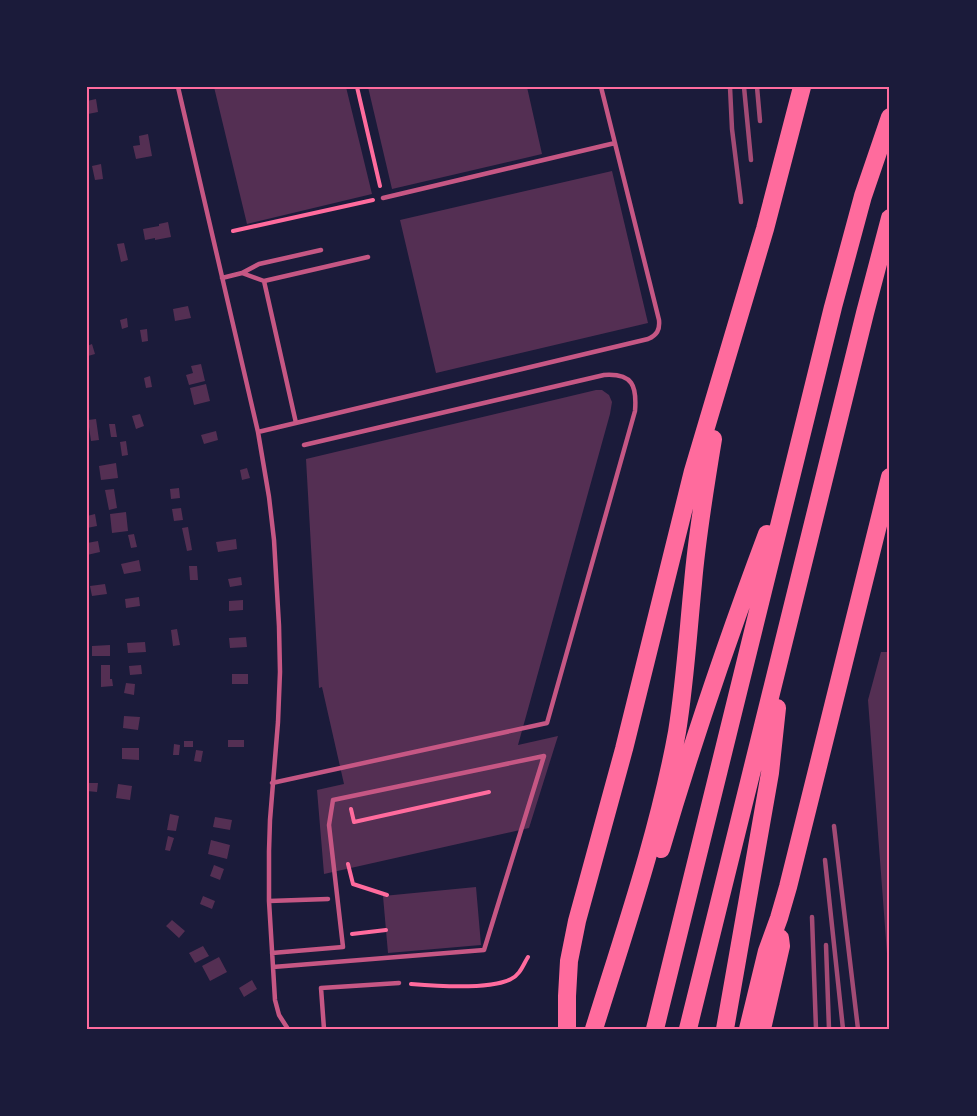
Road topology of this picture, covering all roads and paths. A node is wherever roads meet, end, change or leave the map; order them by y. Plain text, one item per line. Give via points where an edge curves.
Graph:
1 (178, 87) edge
2 (357, 87) edge
3 (601, 87) edge
4 (802, 87) edge
5 (890, 117) edge
6 (615, 143) junction
7 (383, 198) junction
8 (890, 218) edge
9 (233, 231) dead end
10 (321, 250) dead end
11 (368, 258) dead end
12 (243, 273) junction
13 (222, 278) junction
14 (264, 281) junction
15 (726, 363) junction
16 (296, 423) junction
17 (258, 432) junction
18 (304, 446) dead end
19 (798, 451) junction
20 (890, 477) edge
21 (784, 639) junction
22 (272, 783) junction
23 (489, 792) dead end
24 (350, 803) dead end
25 (348, 862) dead end
26 (387, 895) dead end
27 (328, 899) dead end
28 (269, 901) junction
29 (779, 918) junction
30 (272, 953) junction
31 (528, 957) dead end
32 (273, 967) junction
33 (399, 983) joint
34 (288, 1029) edge
35 (324, 1029) edge
36 (567, 1029) edge
37 (594, 1029) edge
38 (606, 1029) edge
39 (655, 1029) edge
40 (688, 1029) edge
41 (725, 1029) edge
42 (748, 1029) edge
43 (762, 1029) edge

1 - 13 lane
2 - 7 path
3 - 6 lane
4 - 15 highway
5 - 19 highway via 863,196
6 - 7 lane
6 - 16 lane via 659,320 657,334
7 - 9 path
8 - 21 highway
10 - 12 lane via 259,264
11 - 14 lane
12 - 13 lane
12 - 14 lane
13 - 17 lane
14 - 16 lane
15 - 36 highway via 693,471 577,921 569,961
15 - 37 highway via 699,527 676,732 651,841
16 - 17 lane
17 - 22 lane via 274,540 279,626 278,722
18 - 22 lane via 604,375 627,379 636,396 547,723
19 - 38 highway via 731,630
19 - 39 highway
20 - 29 highway
21 - 40 highway
21 - 41 highway via 770,773
22 - 28 lane
23 - 24 path via 354,822
25 - 26 path via 353,884
27 - 28 lane
28 - 30 lane
29 - 42 highway
29 - 43 highway via 780,946
30 - 32 lane
30 - 32 lane via 343,946 329,825 333,800 544,756 484,950
31 - 33 path via 511,980 494,985
32 - 34 lane via 275,1000
33 - 35 lane via 321,988

